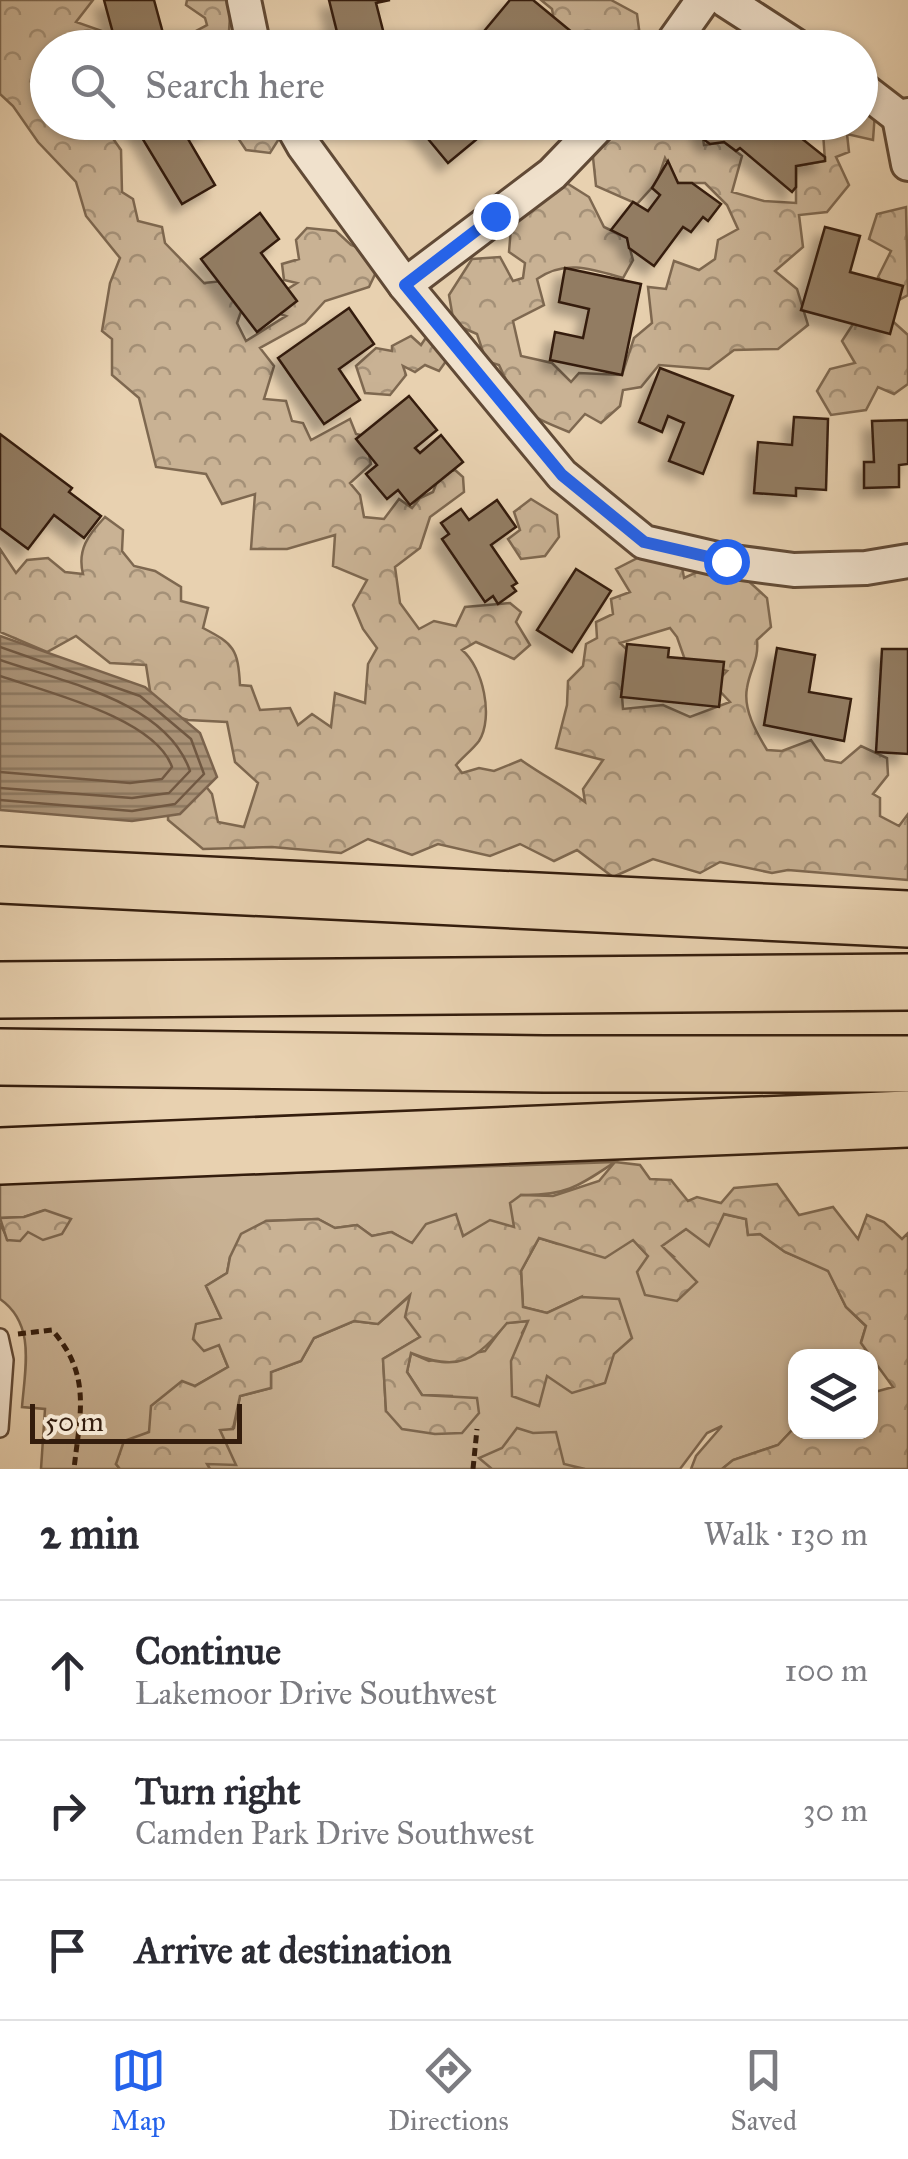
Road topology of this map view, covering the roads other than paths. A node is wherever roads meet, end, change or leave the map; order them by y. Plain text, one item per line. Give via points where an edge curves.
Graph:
1 (244, 0) edge
2 (703, 0) edge
3 (726, 0) edge
4 (250, 30) edge
5 (682, 30) edge
6 (772, 30) edge
7 (878, 99) edge
8 (904, 116) edge
9 (301, 140) edge
10 (585, 140) edge
11 (908, 164) edge
12 (405, 285) junction
13 (908, 561) edge
14 (0, 875) edge
15 (908, 919) edge
16 (908, 982) edge
17 (0, 990) edge
18 (0, 1056) edge
19 (908, 1064) edge
20 (908, 1119) edge
21 (0, 1156) edge
22 (0, 1337) edge
23 (0, 1429) edge

1 - 4 street
2 - 5 street
3 - 6 street
7 - 8 street
8 - 11 street
9 - 12 street
10 - 12 street via 552,174
12 - 13 street via 562,475 644,542 794,570
14 - 15 highway
16 - 17 highway
18 - 19 highway
20 - 21 highway
22 - 23 lane

